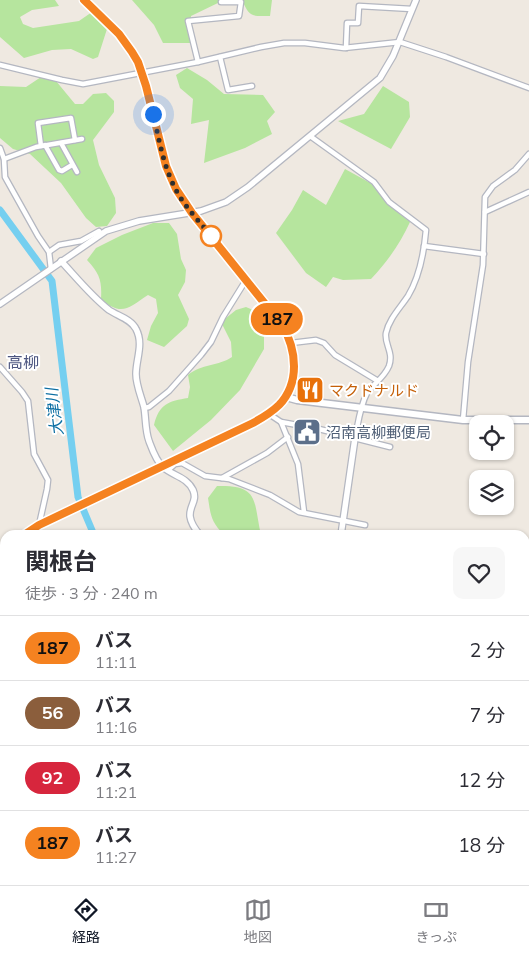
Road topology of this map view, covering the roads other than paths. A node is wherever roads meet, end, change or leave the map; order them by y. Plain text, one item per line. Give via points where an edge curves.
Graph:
1 (84, 0) edge
2 (416, 0) edge
3 (221, 2) dead end
4 (412, 9) junction
5 (400, 42) junction
6 (346, 48) junction
7 (220, 57) junction
8 (198, 62) junction
9 (0, 65) edge
10 (142, 72) junction
11 (252, 86) dead end
12 (529, 88) edge
13 (310, 136) junction
14 (82, 139) dead end
15 (75, 140) junction
16 (61, 143) junction
17 (43, 145) junction
18 (0, 148) edge
19 (529, 154) edge
20 (4, 159) junction
21 (72, 165) junction
22 (77, 172) dead end
23 (529, 192) edge
24 (485, 212) junction
25 (192, 213) junction
26 (101, 234) junction
27 (424, 246) junction
28 (49, 252) junction
29 (484, 254) junction
30 (61, 260) junction
31 (50, 269) junction
32 (246, 280) junction
33 (0, 304) edge
34 (291, 343) junction
35 (0, 367) edge
36 (378, 382) junction
37 (286, 397) junction
38 (144, 408) junction
39 (362, 408) junction
40 (269, 414) junction
41 (463, 420) junction
42 (529, 420) edge
43 (282, 422) junction
44 (288, 437) junction
45 (355, 438) junction
46 (390, 447) dead end
47 (161, 466) junction
48 (168, 470) junction
49 (222, 478) junction
50 (304, 512) junction
51 (344, 521) junction
52 (365, 526) dead end
53 (37, 529) edge
54 (196, 530) edge
55 (342, 530) edge

1 - 10 main road via 123,39
2 - 4 street
3 - 8 street via 241,2 238,16 188,21
4 - 5 street
4 - 6 street via 359,6 358,24 347,23
5 - 6 street
5 - 12 street
5 - 13 street via 380,78
6 - 7 street via 284,44
7 - 8 street
7 - 11 street via 228,90
8 - 10 street
9 - 10 street via 83,84
10 - 25 main road via 166,166
13 - 25 street via 226,202
13 - 27 street via 374,182 389,202 426,230
14 - 15 street
15 - 16 street
15 - 17 street via 71,118 38,123
16 - 17 street
16 - 21 street
17 - 20 street
17 - 21 street via 59,170
18 - 20 street
19 - 24 street via 488,192
20 - 28 street via 5,177
21 - 22 street
23 - 24 street
24 - 29 street
25 - 26 street via 126,224
25 - 32 main road
26 - 28 street via 98,231
26 - 30 street
27 - 29 street
27 - 36 street via 415,282 386,332 390,359 384,376
28 - 31 street
29 - 41 street
30 - 31 street
30 - 38 street via 109,310 136,329 140,343 136,377
31 - 33 street
32 - 34 main road via 282,325
32 - 38 street via 201,355 169,390
34 - 36 street via 316,340 324,343 335,355
34 - 37 main road via 295,368
35 - 53 street via 28,401 34,454 47,476
36 - 39 street via 368,392
37 - 39 main road
37 - 40 main road
38 - 47 street via 148,438
39 - 41 main road
39 - 45 street
40 - 43 street
40 - 47 main road
41 - 42 main road
43 - 44 street
43 - 45 street
44 - 49 street via 267,453
44 - 50 street via 298,464
45 - 46 street
45 - 51 street
47 - 48 street
47 - 53 main road
48 - 49 street via 179,463 205,476
48 - 54 street via 184,478 192,489 194,498 189,518
49 - 50 street via 270,495
50 - 51 street
51 - 52 street
51 - 55 street

